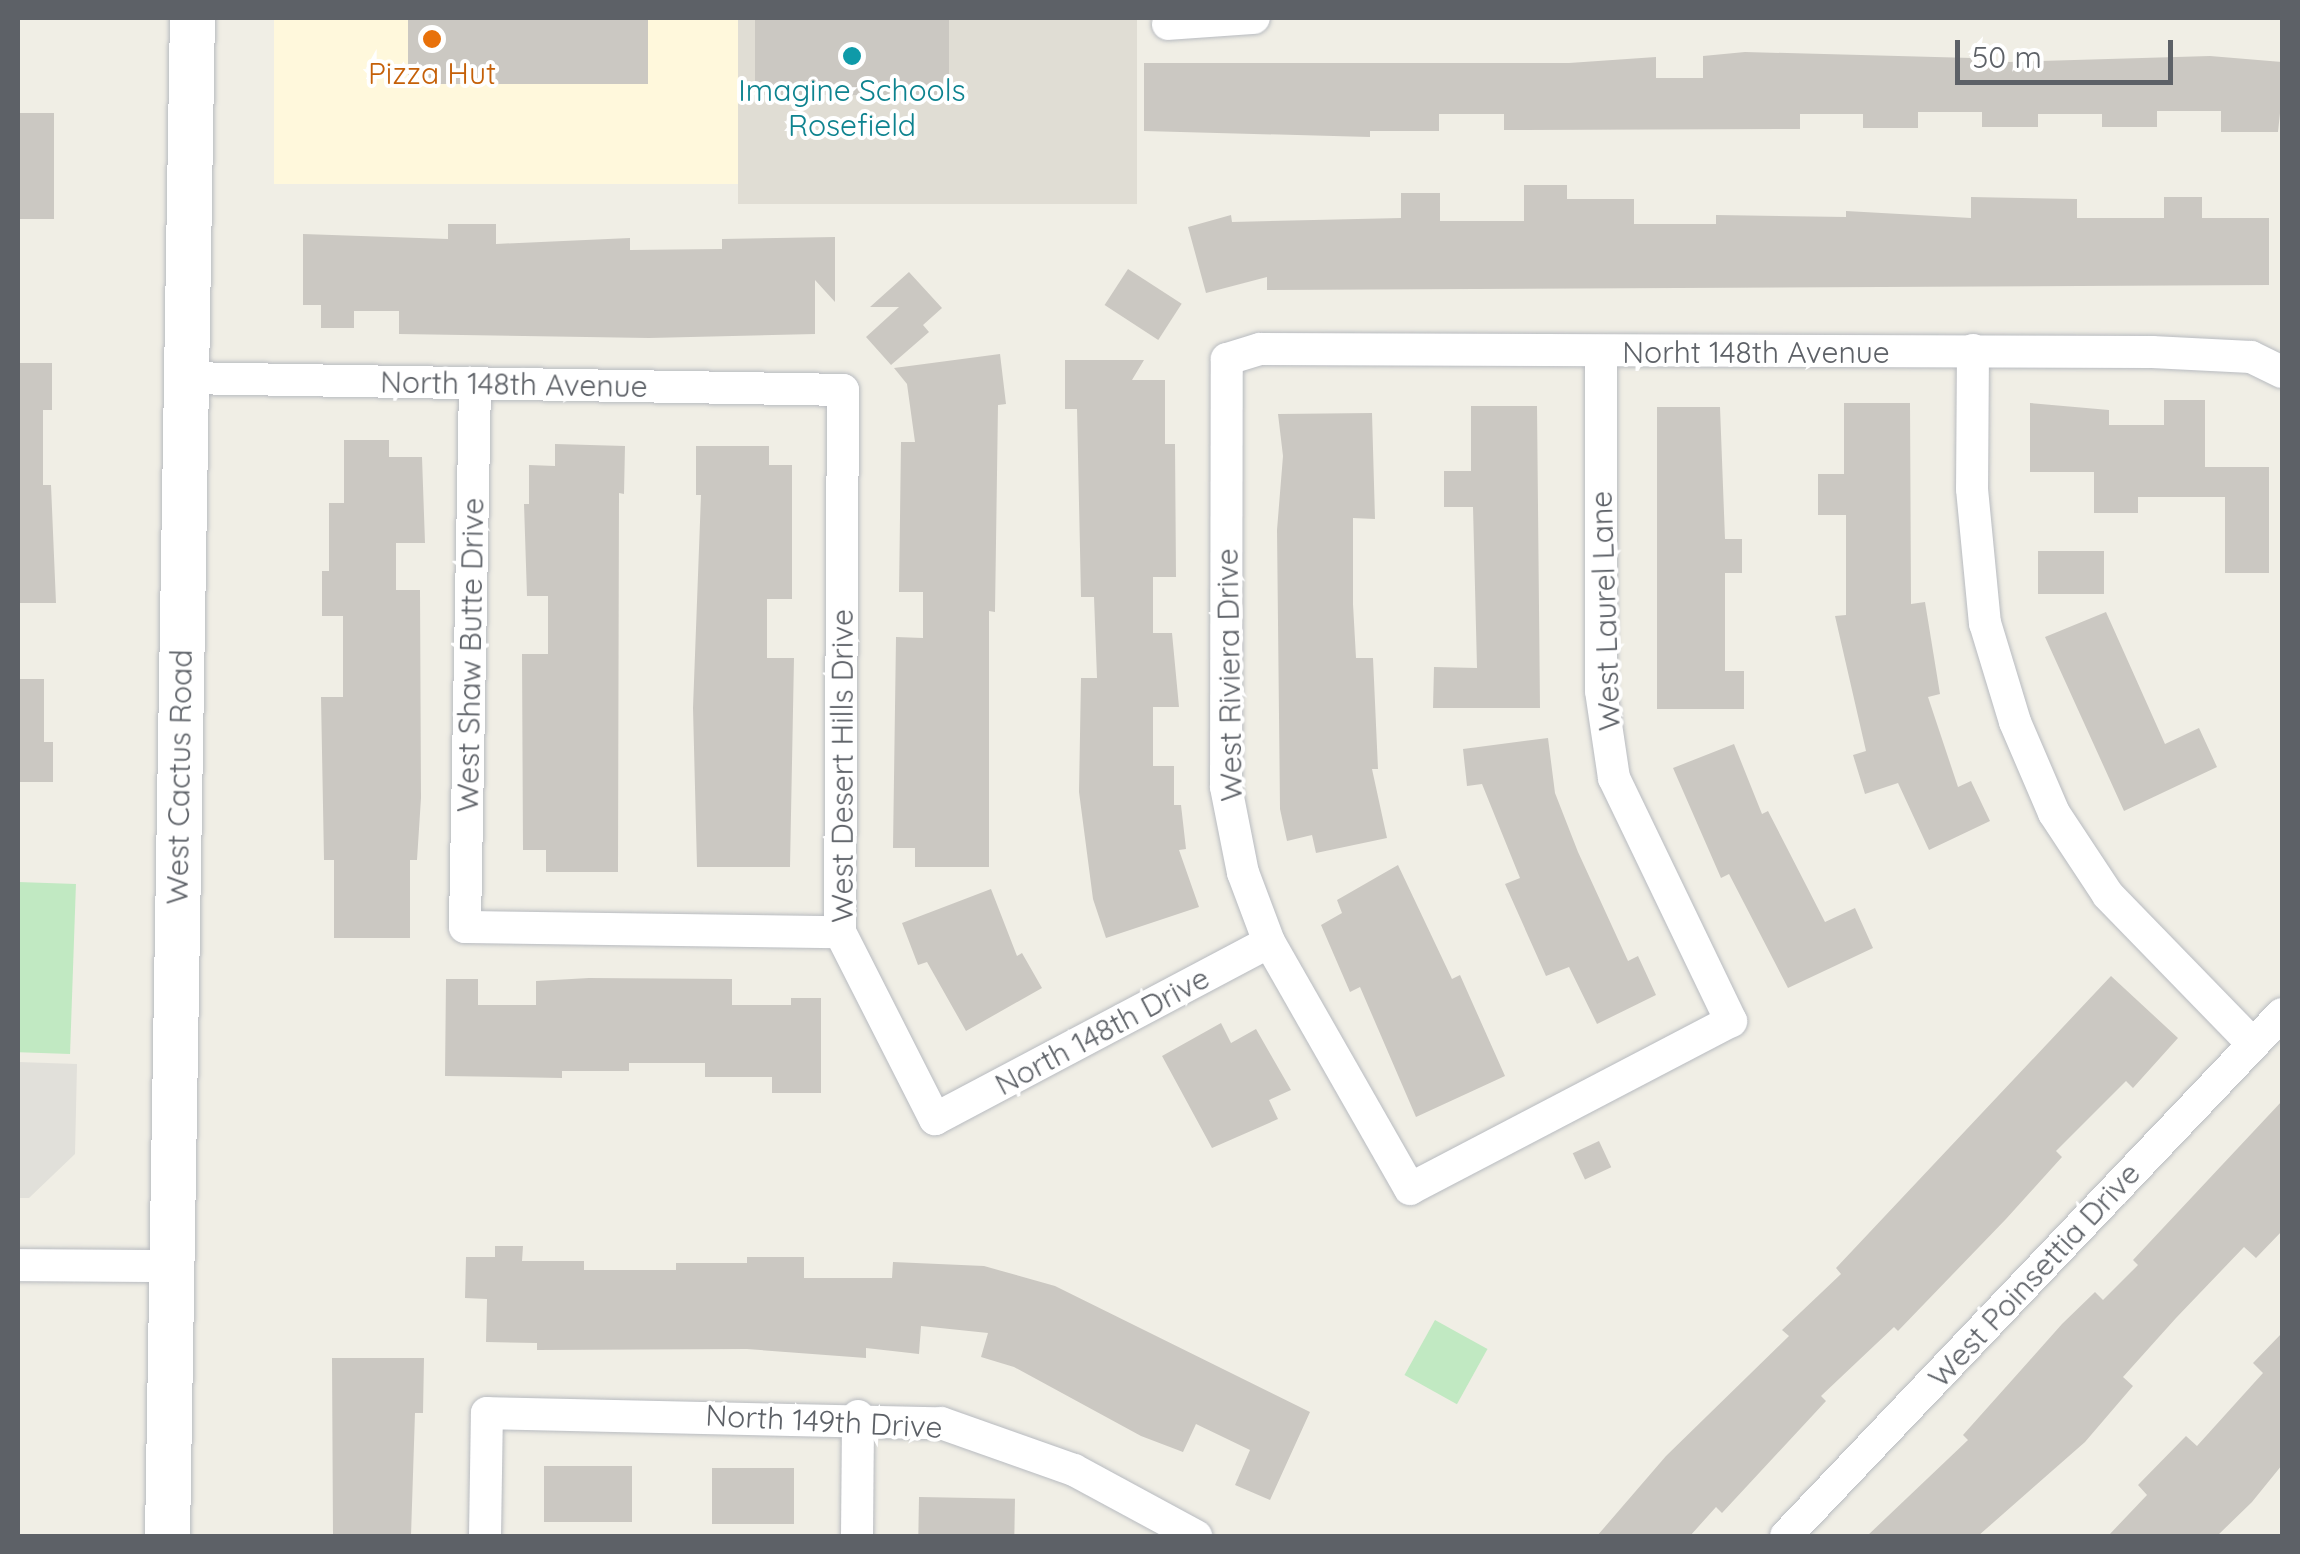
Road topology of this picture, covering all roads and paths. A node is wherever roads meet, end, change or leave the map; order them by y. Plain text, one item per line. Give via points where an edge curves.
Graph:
1 (192, 18) edge
2 (1254, 18) edge
3 (1168, 24) dead end
4 (1973, 350) junction
5 (1601, 354) junction
6 (1227, 359) joint
7 (2282, 372) edge
8 (185, 378) junction
9 (475, 384) junction
10 (844, 390) joint
11 (840, 932) junction
12 (1269, 942) junction
13 (2282, 1014) edge
14 (2253, 1044) junction
15 (935, 1119) joint
16 (1410, 1188) joint
17 (18, 1265) edge
18 (172, 1266) junction
19 (858, 1416) junction
20 (167, 1536) edge
21 (485, 1536) edge
22 (856, 1536) edge
23 (1196, 1536) edge
24 (1786, 1536) edge

1 - 8 main road, West Cactus Road
2 - 3 street
4 - 5 street, Norht 148th Avenue
4 - 7 street, Norht 148th Avenue via 2252,357
4 - 14 street via 1972,489 1985,623 2016,722 2054,813 2108,895
5 - 6 street, Norht 148th Avenue via 1260,349
5 - 16 street, West Laurel Lane via 1601,691 1614,778 1730,1021
6 - 12 street, West Riviera Drive via 1226,787 1243,873
8 - 9 street, North 148th Avenue
8 - 18 main road, West Cactus Road
9 - 10 street, North 148th Avenue
9 - 11 street, West Shaw Butte Drive via 465,927
10 - 11 street, West Desert Hills Drive
11 - 15 street, West Desert Hills Drive
12 - 15 street, North 148th Drive
12 - 16 street, West Riviera Drive
13 - 14 street, West Poinsettia Drive
14 - 24 street, West Poinsettia Drive
17 - 18 street
18 - 20 main road, West Cactus Road
19 - 21 street, North 149th Drive via 487,1413
19 - 22 street
19 - 23 street, North 149th Drive via 941,1423 993,1437 1074,1470

